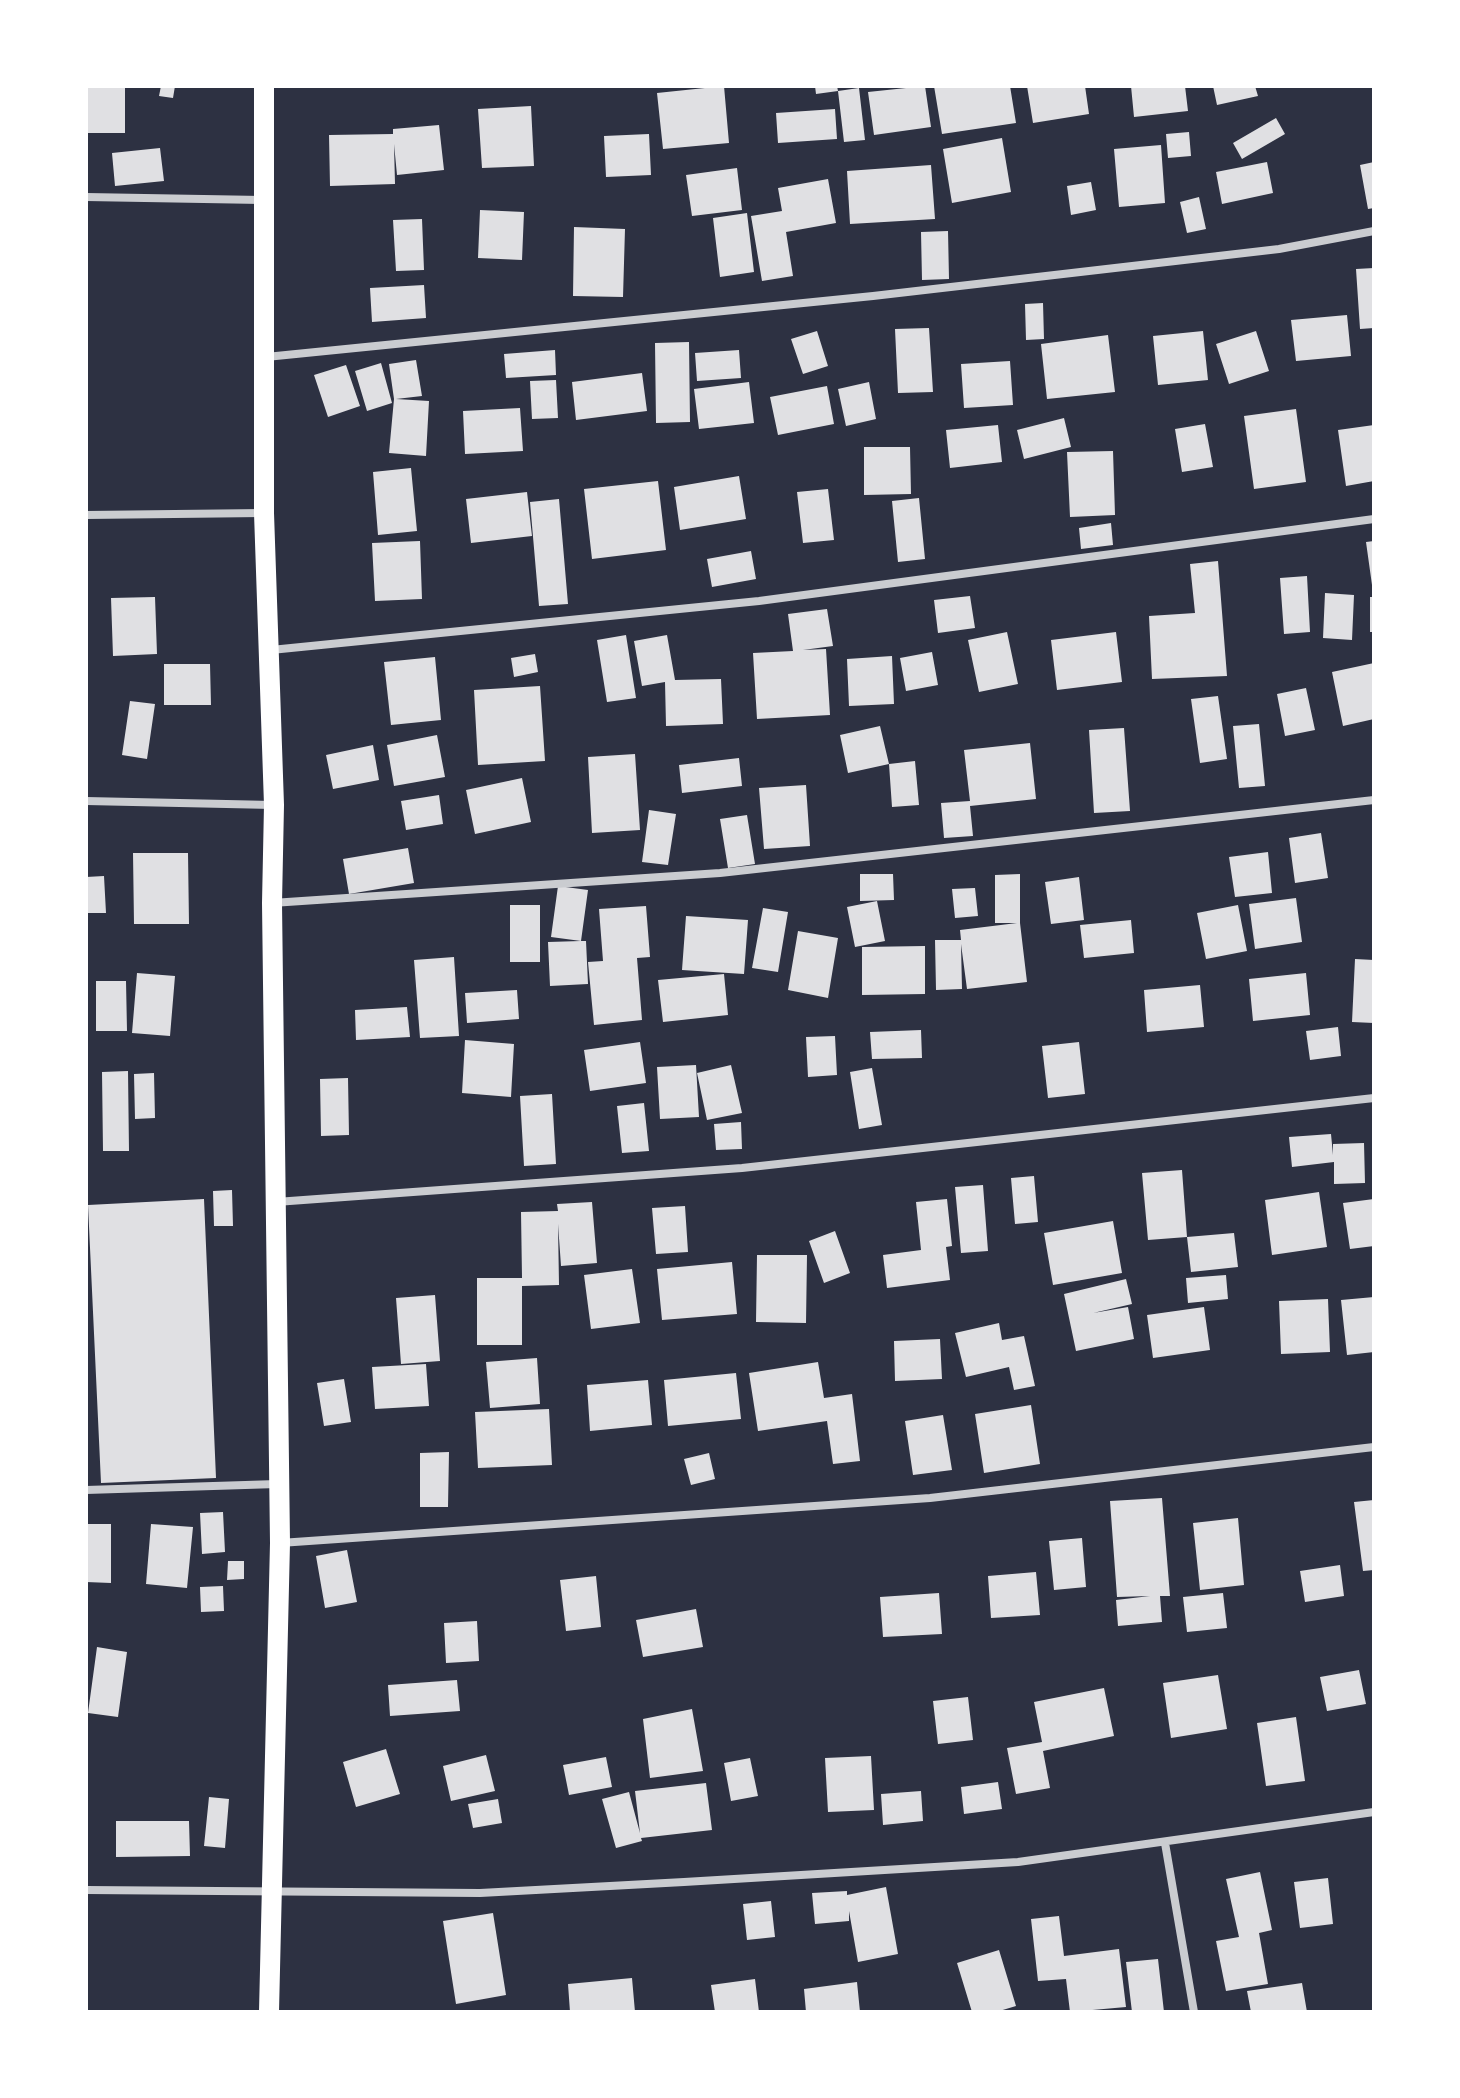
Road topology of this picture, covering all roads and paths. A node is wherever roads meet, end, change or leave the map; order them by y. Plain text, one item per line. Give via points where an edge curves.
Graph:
1 (264, 86) edge
2 (86, 197) edge
3 (262, 200) junction
4 (1374, 231) edge
5 (264, 357) junction
6 (264, 513) junction
7 (86, 515) edge
8 (1374, 519) edge
9 (268, 650) junction
10 (1374, 800) edge
11 (86, 801) edge
12 (274, 805) junction
13 (272, 903) junction
14 (1374, 1098) edge
15 (274, 1202) junction
16 (1374, 1447) edge
17 (277, 1484) junction
18 (86, 1490) edge
19 (280, 1543) junction
20 (1374, 1812) edge
21 (1165, 1843) junction
22 (86, 1890) edge
23 (271, 1892) junction
24 (269, 2012) edge
25 (1194, 2012) edge

1 - 3 main road
2 - 3 street
3 - 5 main road
4 - 5 street via 1279,249 873,296
5 - 6 main road
6 - 7 street
6 - 9 main road
8 - 9 street via 759,601
9 - 12 main road
10 - 13 street via 720,873
11 - 12 street
12 - 13 main road
13 - 15 main road
14 - 15 street via 742,1168
15 - 17 main road
16 - 19 street via 930,1498
17 - 18 street
17 - 19 main road
19 - 23 main road
20 - 21 street
21 - 23 street via 1018,1862 684,1882 480,1893
21 - 25 street
22 - 23 street
23 - 24 main road

